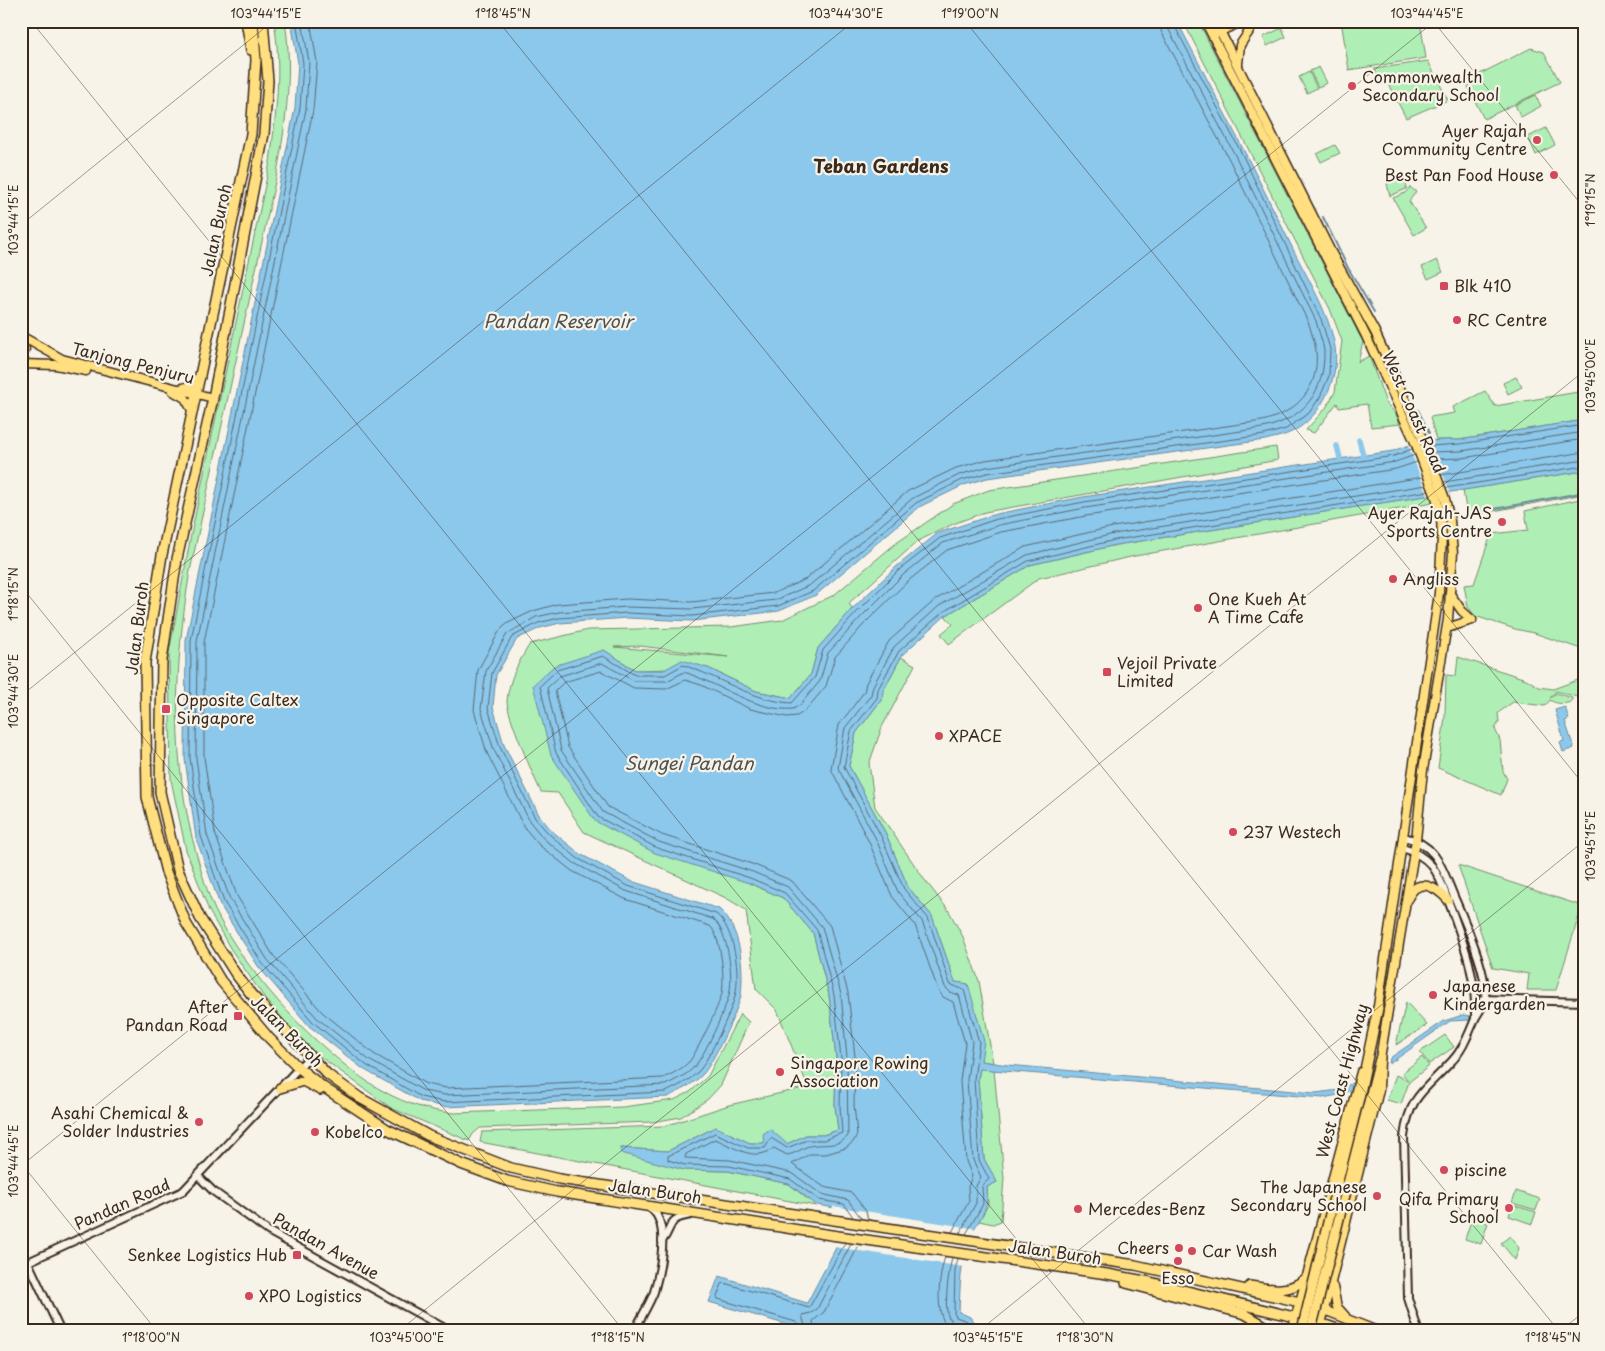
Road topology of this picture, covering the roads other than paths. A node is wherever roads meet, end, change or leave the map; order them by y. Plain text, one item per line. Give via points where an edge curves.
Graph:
1 (246, 21) edge
2 (253, 21) edge
3 (264, 21) edge
4 (269, 21) edge
5 (1244, 21) edge
6 (1256, 21) edge
7 (1214, 26) edge
8 (1238, 68) junction
9 (268, 81) junction
10 (255, 82) junction
11 (21, 336) edge
12 (21, 358) edge
13 (21, 364) edge
14 (200, 377) junction
15 (180, 389) junction
16 (197, 393) junction
17 (213, 398) junction
18 (192, 410) junction
19 (1419, 441) junction
20 (1440, 497) junction
21 (1450, 594) junction
22 (1446, 628) junction
23 (1404, 837) junction
24 (1416, 840) junction
25 (1402, 848) junction
26 (1414, 851) junction
27 (1448, 900) junction
28 (1404, 907) junction
29 (1476, 999) junction
30 (1485, 999) junction
31 (1584, 1002) edge
32 (1378, 1008) junction
33 (1475, 1020) junction
34 (309, 1057) junction
35 (1380, 1059) junction
36 (299, 1068) junction
37 (280, 1088) junction
38 (347, 1089) junction
39 (330, 1092) junction
40 (346, 1103) junction
41 (198, 1176) junction
42 (645, 1205) junction
43 (700, 1213) junction
44 (662, 1242) junction
45 (1107, 1274) junction
46 (1333, 1278) junction
47 (1305, 1279) junction
48 (1213, 1284) junction
49 (1300, 1302) junction
50 (1324, 1310) junction
51 (1296, 1317) junction
52 (1346, 1318) junction
53 (1414, 1322) junction
54 (1320, 1326) edge
55 (60, 1330) edge
56 (448, 1330) edge
57 (635, 1330) edge
58 (1272, 1330) edge
59 (1293, 1330) edge
60 (1302, 1330) edge
61 (1311, 1330) edge
62 (1342, 1330) edge
63 (1375, 1330) edge
64 (1410, 1330) edge
65 (1418, 1330) edge

1 - 10 highway
2 - 10 highway, Jalan Buroh
3 - 9 highway, Jalan Buroh
4 - 9 highway via 272,37
5 - 7 main road
6 - 8 main road via 1240,45
7 - 8 main road, West Coast Road
7 - 19 main road, West Coast Road
8 - 19 main road, West Coast Road via 1375,332
9 - 17 highway, Jalan Buroh via 264,134
10 - 14 highway, Jalan Buroh via 252,134
11 - 12 main road, Tanjong Penjuru via 24,350
11 - 15 main road, Tanjong Penjuru via 62,359
13 - 18 main road, Tanjong Penjuru via 62,366 179,393 190,402
14 - 15 highway
14 - 16 highway, Jalan Buroh
15 - 16 main road, Tanjong Penjuru
16 - 17 main road, Tanjong Penjuru
16 - 18 highway, Jalan Buroh
17 - 34 highway, Jalan Buroh via 177,559 162,660 160,792 178,870 214,942 251,994
18 - 36 highway, Jalan Buroh via 162,555 146,662 148,797 166,872 186,923 221,981
19 - 20 main road, West Coast Road
20 - 21 main road, West Coast Road via 1450,521 1453,553
20 - 23 main road, West Coast Road via 1439,593
21 - 22 main road, West Coast Road
21 - 22 main road via 1472,620
22 - 24 main road, West Coast Road via 1423,770
23 - 24 street
23 - 25 main road, West Coast Highway
24 - 26 main road, West Coast Highway
24 - 30 street via 1430,850 1444,873 1476,951
25 - 26 street
25 - 32 main road, West Coast Highway
26 - 27 street via 1433,868
26 - 28 main road, West Coast Highway
27 - 28 main road via 1436,888 1427,885 1413,890
27 - 29 street via 1467,954
28 - 35 main road, West Coast Highway
29 - 30 street
29 - 33 street
30 - 31 street
30 - 33 street
32 - 47 main road, West Coast Highway
32 - 60 highway, bridge via 1360,1098
33 - 53 street via 1467,1040 1452,1061 1420,1091 1406,1124 1406,1264 1408,1298
34 - 36 street, Pandan Road
34 - 38 highway, Jalan Buroh
35 - 46 main road, West Coast Highway via 1379,1090
35 - 61 highway, bridge
36 - 37 street, Pandan Road
36 - 39 highway, Jalan Buroh
37 - 39 highway via 302,1082
37 - 41 street, Pandan Road
38 - 40 highway
38 - 48 highway, Jalan Buroh via 429,1136 511,1168 559,1179 1135,1265
39 - 40 highway, Jalan Buroh
40 - 42 highway, Jalan Buroh via 395,1133 460,1164 507,1181
41 - 55 street, Pandan Road via 178,1195 28,1262
41 - 56 street, Pandan Avenue via 212,1191 268,1231
42 - 43 highway, Jalan Buroh
42 - 44 street via 660,1218
43 - 44 street via 683,1216 671,1223
43 - 45 highway, Jalan Buroh via 831,1236
44 - 57 street via 653,1292
45 - 51 highway, Jalan Buroh
45 - 58 highway via 1113,1280 1245,1314
46 - 50 main road, West Coast Highway
46 - 52 main road via 1332,1292 1337,1307
47 - 48 highway via 1279,1290 1223,1281
47 - 49 main road, West Coast Highway
48 - 49 highway, Jalan Buroh
49 - 50 highway, Jalan Buroh
49 - 51 highway, West Coast Highway
50 - 52 main road
50 - 54 highway, West Coast Highway
51 - 54 highway, Jalan Buroh
51 - 59 highway, West Coast Highway
52 - 63 main road
53 - 64 street
53 - 65 street
54 - 62 main road

